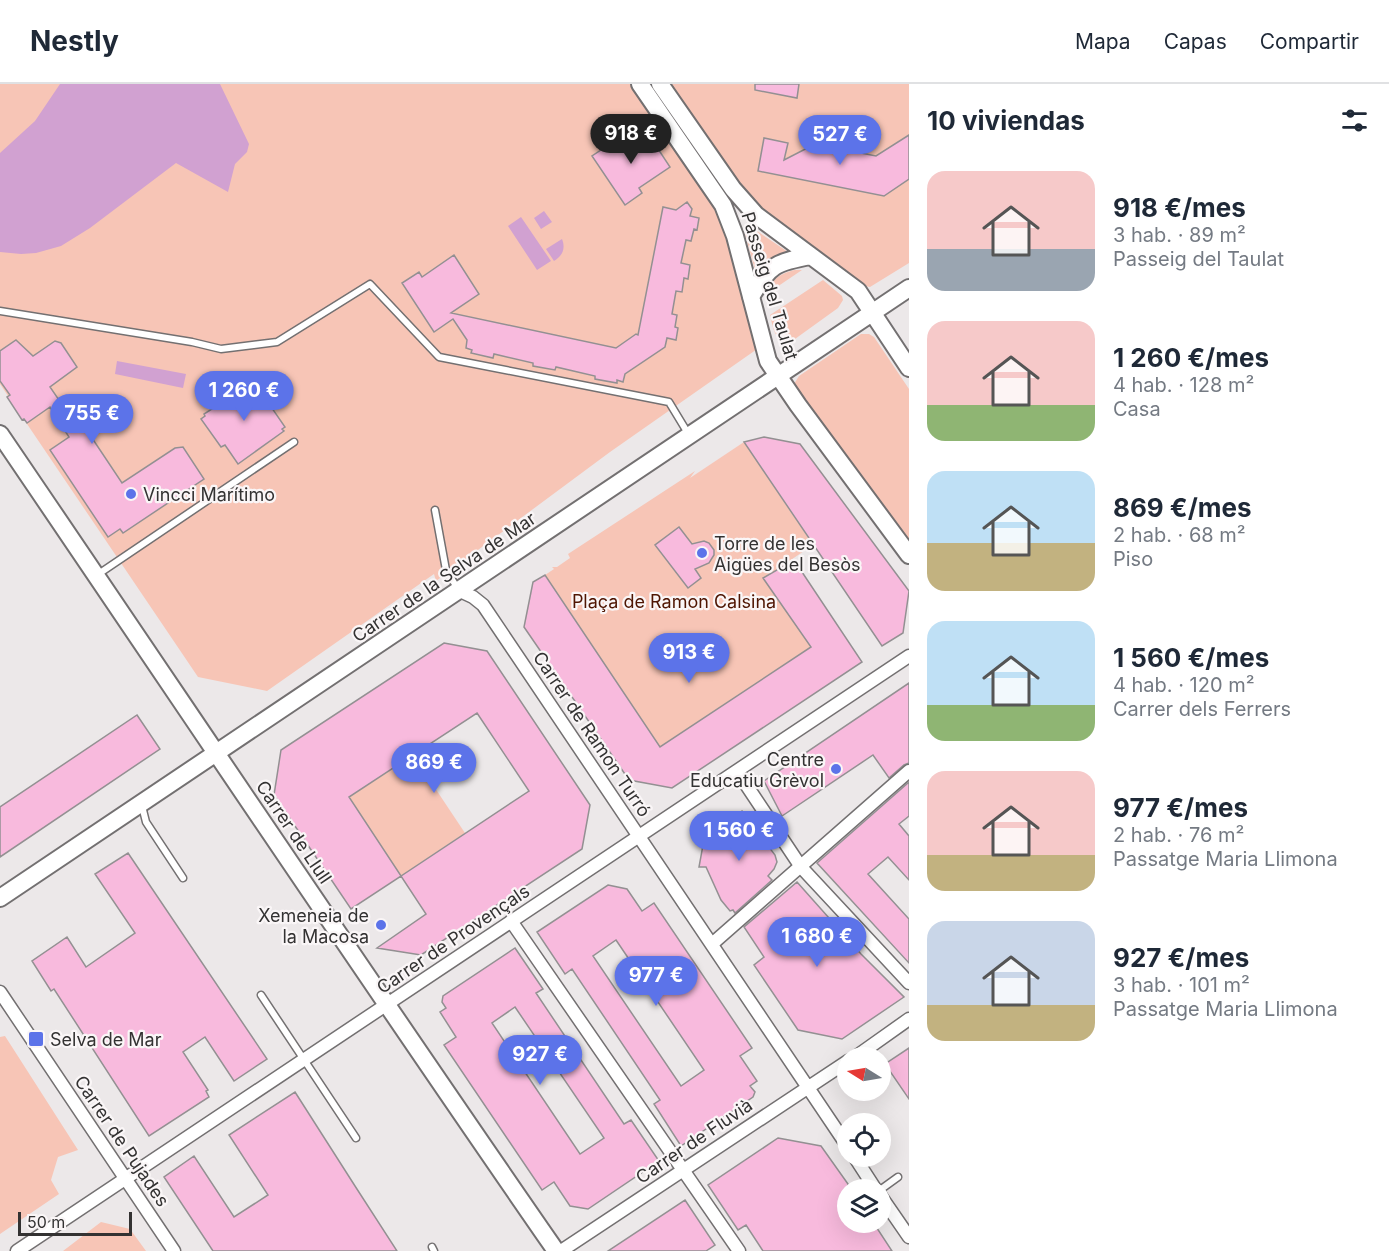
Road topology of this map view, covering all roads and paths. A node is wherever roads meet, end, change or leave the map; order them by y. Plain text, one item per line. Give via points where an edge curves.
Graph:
1 (640, 84) edge
2 (660, 84) edge
3 (811, 256) junction
4 (909, 288) edge
5 (752, 297) junction
6 (0, 310) edge
7 (873, 312) junction
8 (909, 368) edge
9 (777, 376) junction
10 (0, 434) edge
11 (689, 435) junction
12 (294, 442) dead end
13 (435, 510) dead end
14 (909, 555) edge
15 (97, 576) junction
16 (458, 590) junction
17 (909, 656) edge
18 (217, 752) junction
19 (736, 771) junction
20 (909, 771) edge
21 (141, 803) junction
22 (639, 836) junction
23 (805, 864) junction
24 (183, 878) dead end
25 (0, 898) edge
26 (512, 921) junction
27 (712, 944) junction
28 (909, 983) edge
29 (0, 992) edge
30 (261, 995) dead end
31 (386, 1005) junction
32 (909, 1019) edge
33 (870, 1047) edge
34 (304, 1059) junction
35 (837, 1068) edge
36 (807, 1086) junction
37 (837, 1131) edge
38 (356, 1138) dead end
39 (684, 1169) junction
40 (898, 1177) dead end
41 (125, 1179) junction
42 (891, 1182) edge
43 (891, 1212) edge
44 (909, 1238) edge
45 (17, 1251) edge
46 (174, 1251) edge
47 (556, 1251) edge
48 (561, 1251) edge
49 (739, 1251) edge

1 - 5 street, Passeig del Taulat via 723,205
2 - 3 street, Passeig del Taulat via 733,189 756,215
3 - 5 street via 772,268
3 - 7 street, Passeig del Taulat via 846,280
4 - 7 street, Carrer de la Selva de Mar
5 - 9 street, Passeig del Taulat via 768,361
6 - 11 lane via 221,349 277,342 370,284 439,357 669,402
7 - 8 street, Passeig del Taulat
7 - 9 street, Carrer de la Selva de Mar
9 - 11 street, Carrer de la Selva de Mar
9 - 14 street, Passeig del Taulat
10 - 15 street, Carrer de Llull
11 - 16 street, Carrer de la Selva de Mar
12 - 15 lane
13 - 16 lane via 446,570
15 - 18 street, Carrer de Llull
16 - 18 street, Carrer de la Selva de Mar
16 - 22 street, Carrer de Ramon Turró via 483,605
17 - 19 street, Carrer de Provençals
18 - 21 street, Carrer de la Selva de Mar
18 - 31 street, Carrer de Llull
19 - 22 street, Carrer de Provençals
19 - 23 street
20 - 23 street
21 - 24 lane via 146,822
21 - 25 street, Carrer de la Selva de Mar
22 - 26 street, Carrer de Provençals
22 - 27 street, Carrer de Ramon Turró
23 - 27 street
23 - 28 street
26 - 31 street, Carrer de Provençals
26 - 39 street
27 - 36 street, Carrer de Ramon Turró
29 - 41 street, Carrer de Pujades
30 - 34 lane
31 - 34 street, Carrer de Provençals
31 - 47 street, Carrer de Llull
32 - 33 street
34 - 38 lane
34 - 41 street, Carrer de Provençals
35 - 36 street, Carrer de Fluvià
36 - 37 street, Carrer de Ramon Turró
36 - 39 street, Carrer de Fluvià
39 - 48 street, Carrer de Fluvià
39 - 49 street
40 - 42 lane
41 - 45 street, Carrer de Provençals
41 - 46 street, Carrer de Pujades
43 - 44 street

